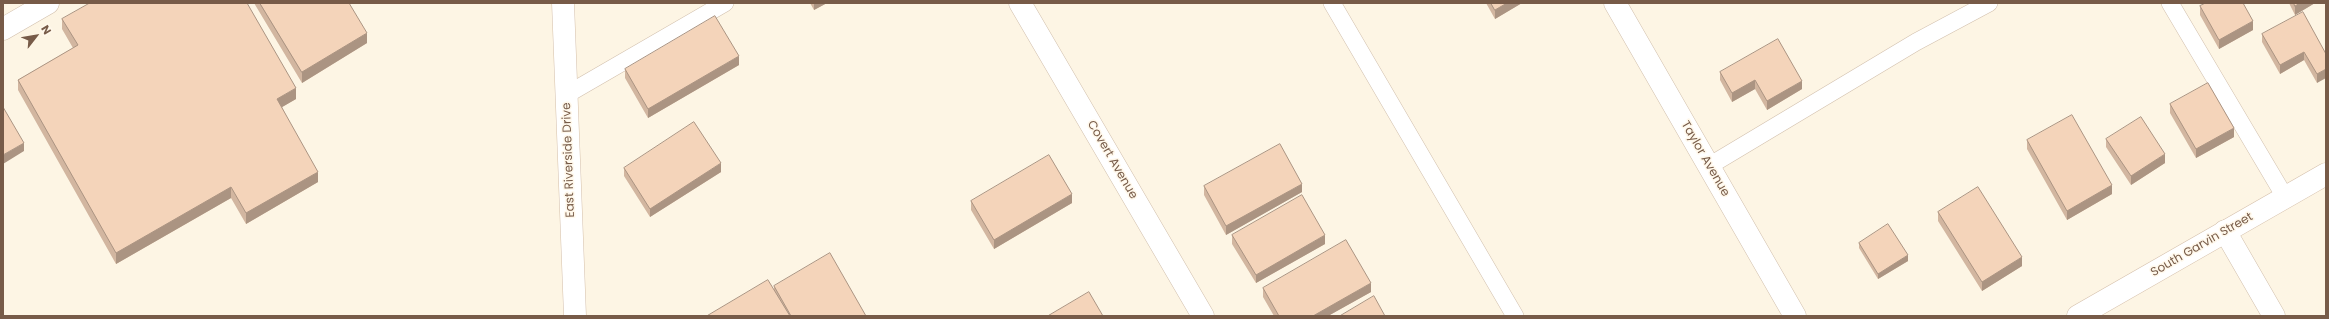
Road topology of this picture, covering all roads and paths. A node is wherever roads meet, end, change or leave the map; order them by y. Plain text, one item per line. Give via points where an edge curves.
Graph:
1 (48, 3) edge
2 (563, 3) edge
3 (725, 3) edge
4 (1020, 3) edge
5 (1332, 3) edge
6 (1615, 3) edge
7 (1988, 3) edge
8 (2170, 3) edge
9 (3, 29) edge
10 (566, 95) junction
11 (1709, 166) junction
12 (2326, 174) edge
13 (2285, 197) junction
14 (2225, 232) junction
15 (575, 316) edge
16 (1203, 316) edge
17 (1515, 316) edge
18 (1795, 316) edge
19 (2078, 316) edge
20 (2274, 316) edge

1 - 9 street
2 - 10 street, East Riverside Drive
3 - 10 lane
4 - 16 street, Covert Avenue
5 - 17 lane
6 - 11 street, Taylor Avenue
7 - 11 lane via 1916,42
8 - 13 lane
10 - 15 street, East Riverside Drive
11 - 18 street, Taylor Avenue
12 - 13 street, South Garvin Street
13 - 14 street, South Garvin Street
14 - 19 street, South Garvin Street
14 - 20 street

